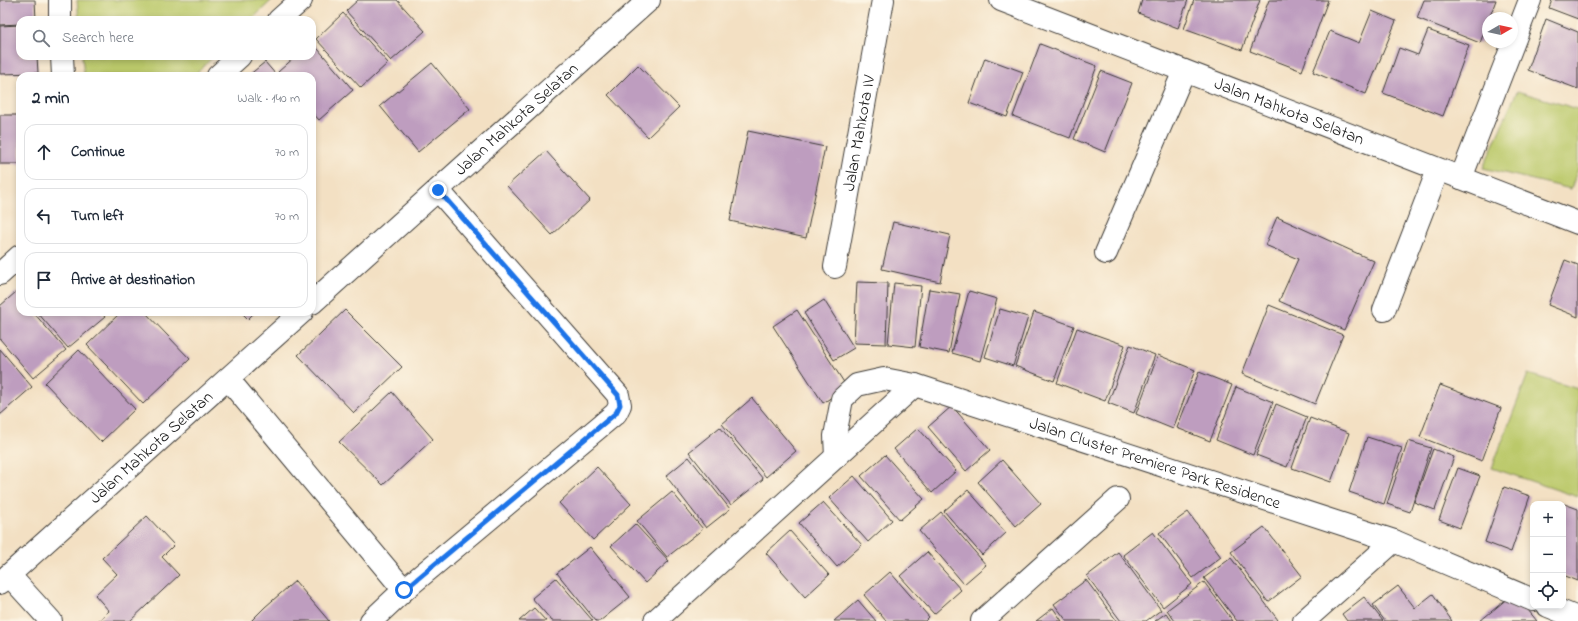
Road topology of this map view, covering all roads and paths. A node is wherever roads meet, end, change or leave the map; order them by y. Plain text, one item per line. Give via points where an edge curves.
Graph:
1 (60, 0) edge
2 (301, 0) edge
3 (649, 0) edge
4 (884, 0) edge
5 (1001, 0) edge
6 (1530, 0) edge
7 (60, 16) edge
8 (283, 16) edge
9 (62, 60) edge
10 (236, 60) edge
11 (1184, 71) junction
12 (63, 72) edge
13 (222, 72) edge
14 (1438, 170) junction
15 (1461, 178) junction
16 (438, 190) junction
17 (1578, 224) edge
18 (1106, 253) dead end
19 (16, 260) edge
20 (835, 267) dead end
21 (0, 274) edge
22 (316, 299) edge
23 (1384, 310) dead end
24 (298, 316) edge
25 (228, 379) junction
26 (916, 385) junction
27 (836, 457) junction
28 (1118, 499) dead end
29 (1394, 542) junction
30 (4, 579) edge
31 (404, 590) junction
32 (1530, 599) edge
33 (1555, 609) edge
34 (1575, 617) dead end
35 (51, 621) edge
36 (371, 621) edge
37 (655, 621) edge
38 (982, 621) edge
39 (1304, 621) edge

1 - 7 street
2 - 8 street
3 - 16 street, Jalan Mahkota Selatan
4 - 20 street, Jalan Mahkota IV
5 - 11 street, Jalan Mahkota Selatan
6 - 15 street
9 - 12 street
10 - 13 street
11 - 14 street, Jalan Mahkota Selatan
11 - 18 street
14 - 15 street, Jalan Mahkota Selatan
14 - 23 street
15 - 17 street, Jalan Mahkota Selatan
16 - 22 street, Jalan Mahkota Selatan
16 - 31 street via 618,395 620,405 616,413
19 - 21 street
24 - 25 street, Jalan Mahkota Selatan
25 - 30 street, Jalan Mahkota Selatan
25 - 31 street
26 - 27 street
26 - 27 street, Jalan Cluster Premiere Park Residence via 884,379 857,385 842,399 835,436
26 - 29 street, Jalan Cluster Premiere Park Residence
27 - 37 street
28 - 38 street
29 - 32 street, Jalan Cluster Premiere Park Residence
29 - 39 street
30 - 35 street
31 - 36 street
33 - 34 street

